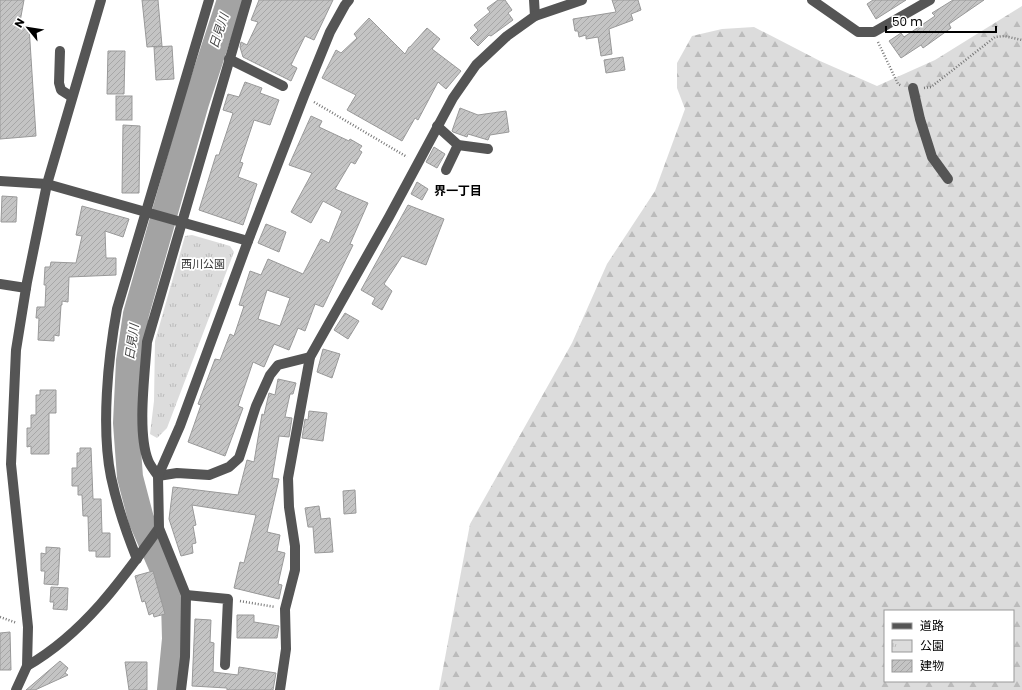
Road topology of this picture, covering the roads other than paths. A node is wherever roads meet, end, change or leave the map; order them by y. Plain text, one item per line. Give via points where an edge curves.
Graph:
1 (102, 0) edge
2 (209, 0) edge
3 (246, 0) edge
4 (349, 0) edge
5 (534, 0) edge
6 (582, 0) edge
7 (812, 0) edge
8 (930, 0) edge
9 (535, 16) junction
10 (60, 50) dead end
11 (229, 59) junction
12 (284, 86) dead end
13 (912, 88) road end
14 (72, 97) junction
15 (438, 126) junction
16 (458, 145) junction
17 (488, 149) dead end
18 (446, 170) dead end
19 (948, 179) dead end
20 (0, 181) edge
21 (47, 184) junction
22 (145, 212) junction
23 (182, 222) junction
24 (248, 241) junction
25 (0, 284) edge
26 (26, 288) junction
27 (310, 357) junction
28 (158, 476) junction
29 (159, 528) junction
30 (137, 559) junction
31 (186, 595) junction
32 (225, 665) dead end
33 (27, 666) junction
34 (16, 690) edge
35 (181, 690) edge
36 (280, 690) edge

1 - 14 street
2 - 22 street
3 - 11 street
4 - 24 street via 330,32
5 - 9 street
6 - 9 street
7 - 8 street via 858,32 874,32
9 - 15 street via 507,36 476,65 453,98
10 - 14 street via 59,83 61,90
11 - 12 street
11 - 23 street
13 - 19 street via 932,157
14 - 21 street
15 - 16 street
15 - 27 street
16 - 17 street
16 - 18 street
20 - 21 street
21 - 22 street
21 - 26 street
22 - 23 street
22 - 30 street via 117,309 111,342 108,395 108,452 111,477 124,525
23 - 24 street
23 - 28 street via 147,342 143,392 144,446 148,461
24 - 28 street via 180,426
25 - 26 street
26 - 33 street via 16,350 12,464 28,627
27 - 28 street via 278,365 270,375 256,406 239,458 229,468 209,475 177,473
27 - 36 street via 288,478 288,507 295,546 295,570 285,609 286,649
28 - 29 street
29 - 30 street
29 - 31 street
30 - 33 street via 67,639
31 - 32 street via 228,599
31 - 35 street via 185,657
33 - 34 street

